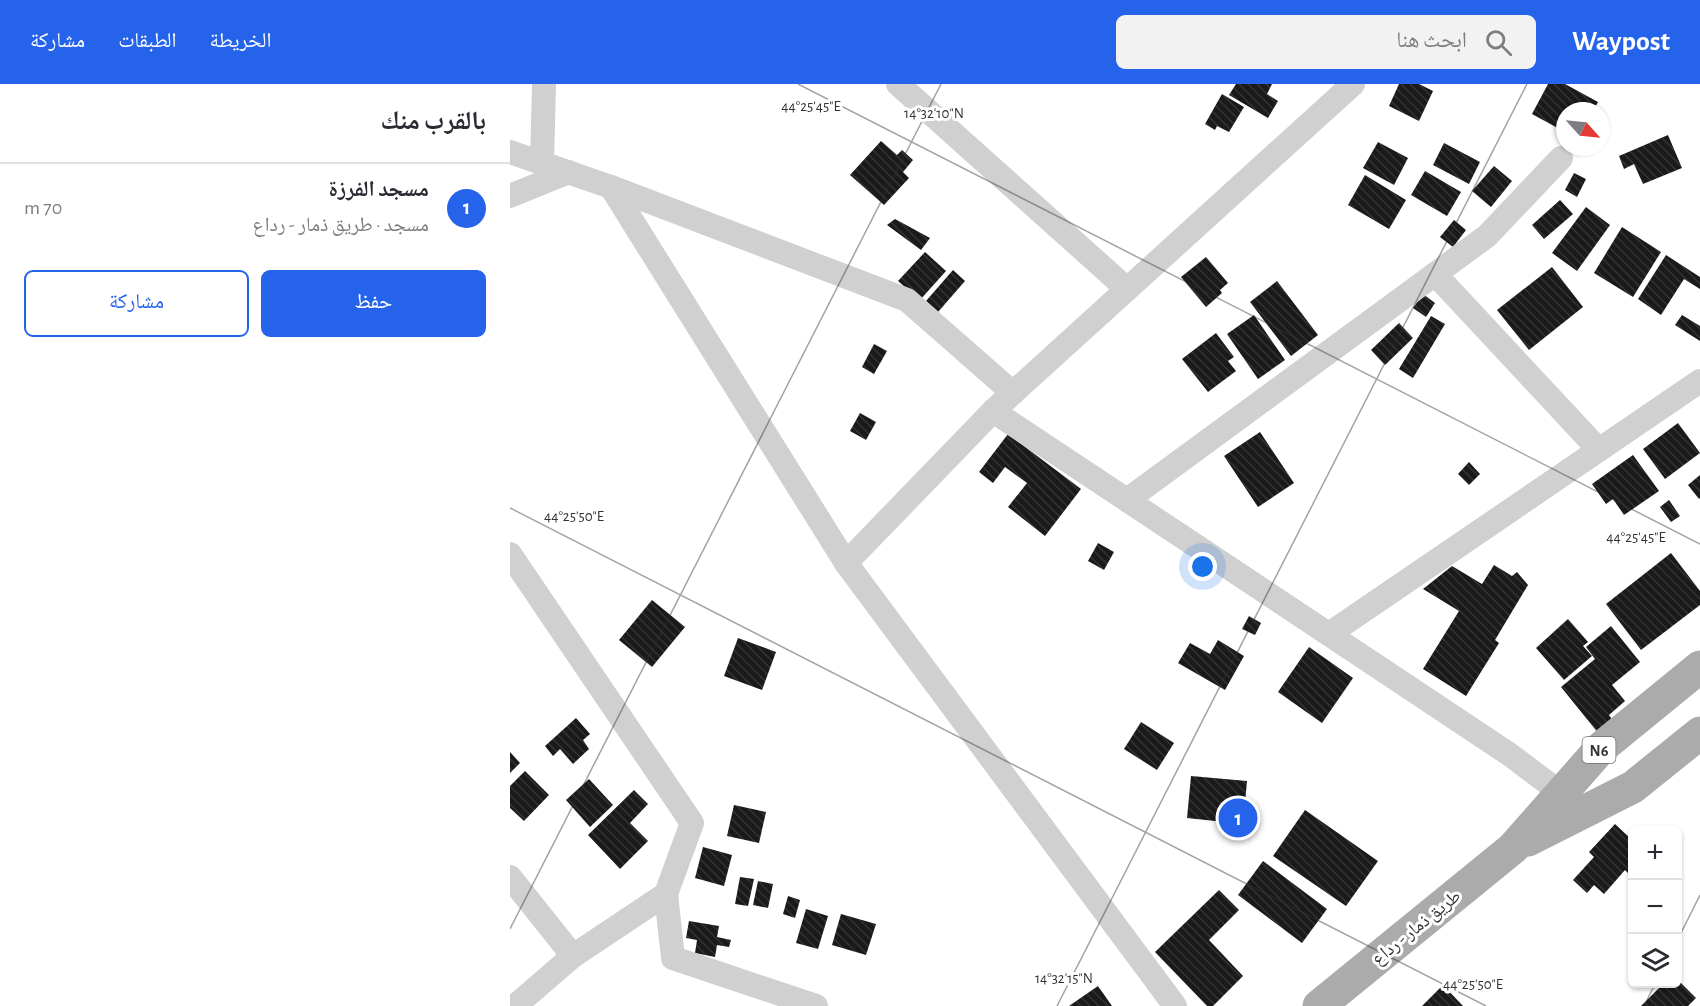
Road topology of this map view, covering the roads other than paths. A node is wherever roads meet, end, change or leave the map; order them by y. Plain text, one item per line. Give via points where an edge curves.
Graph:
1 (544, 84) edge
2 (898, 84) edge
3 (1353, 84) edge
4 (510, 152) edge
5 (1561, 158) dead end
6 (542, 163) junction
7 (569, 172) junction
8 (611, 187) junction
9 (510, 196) edge
10 (1435, 274) junction
11 (1127, 289) junction
12 (1700, 381) edge
13 (1014, 393) junction
14 (993, 411) junction
15 (1599, 450) junction
16 (1127, 500) junction
17 (510, 554) edge
18 (846, 563) junction
19 (1329, 634) junction
20 (1700, 667) edge
21 (1700, 734) edge
22 (1572, 803) junction
23 (510, 877) edge
24 (666, 894) junction
25 (573, 956) junction
26 (514, 1006) edge
27 (816, 1006) edge
28 (1174, 1006) edge
29 (1319, 1006) edge

1 - 6 street
2 - 11 street
3 - 11 street
4 - 6 street
5 - 10 street via 1487,236
6 - 7 street
7 - 8 street
7 - 9 street
8 - 13 street via 907,300
8 - 18 street
10 - 15 street
10 - 16 street
11 - 13 street
12 - 15 street
13 - 14 street
14 - 16 street
14 - 18 street
15 - 19 street
16 - 19 street
17 - 24 street via 692,823
18 - 28 street
19 - 22 street via 1509,754
20 - 22 main road, N6 via 1602,747
21 - 22 main road, N6 via 1633,787
22 - 29 main road, طريق ذمار - رداع / N6
23 - 25 street
24 - 25 street
24 - 27 street via 673,958
25 - 26 street

